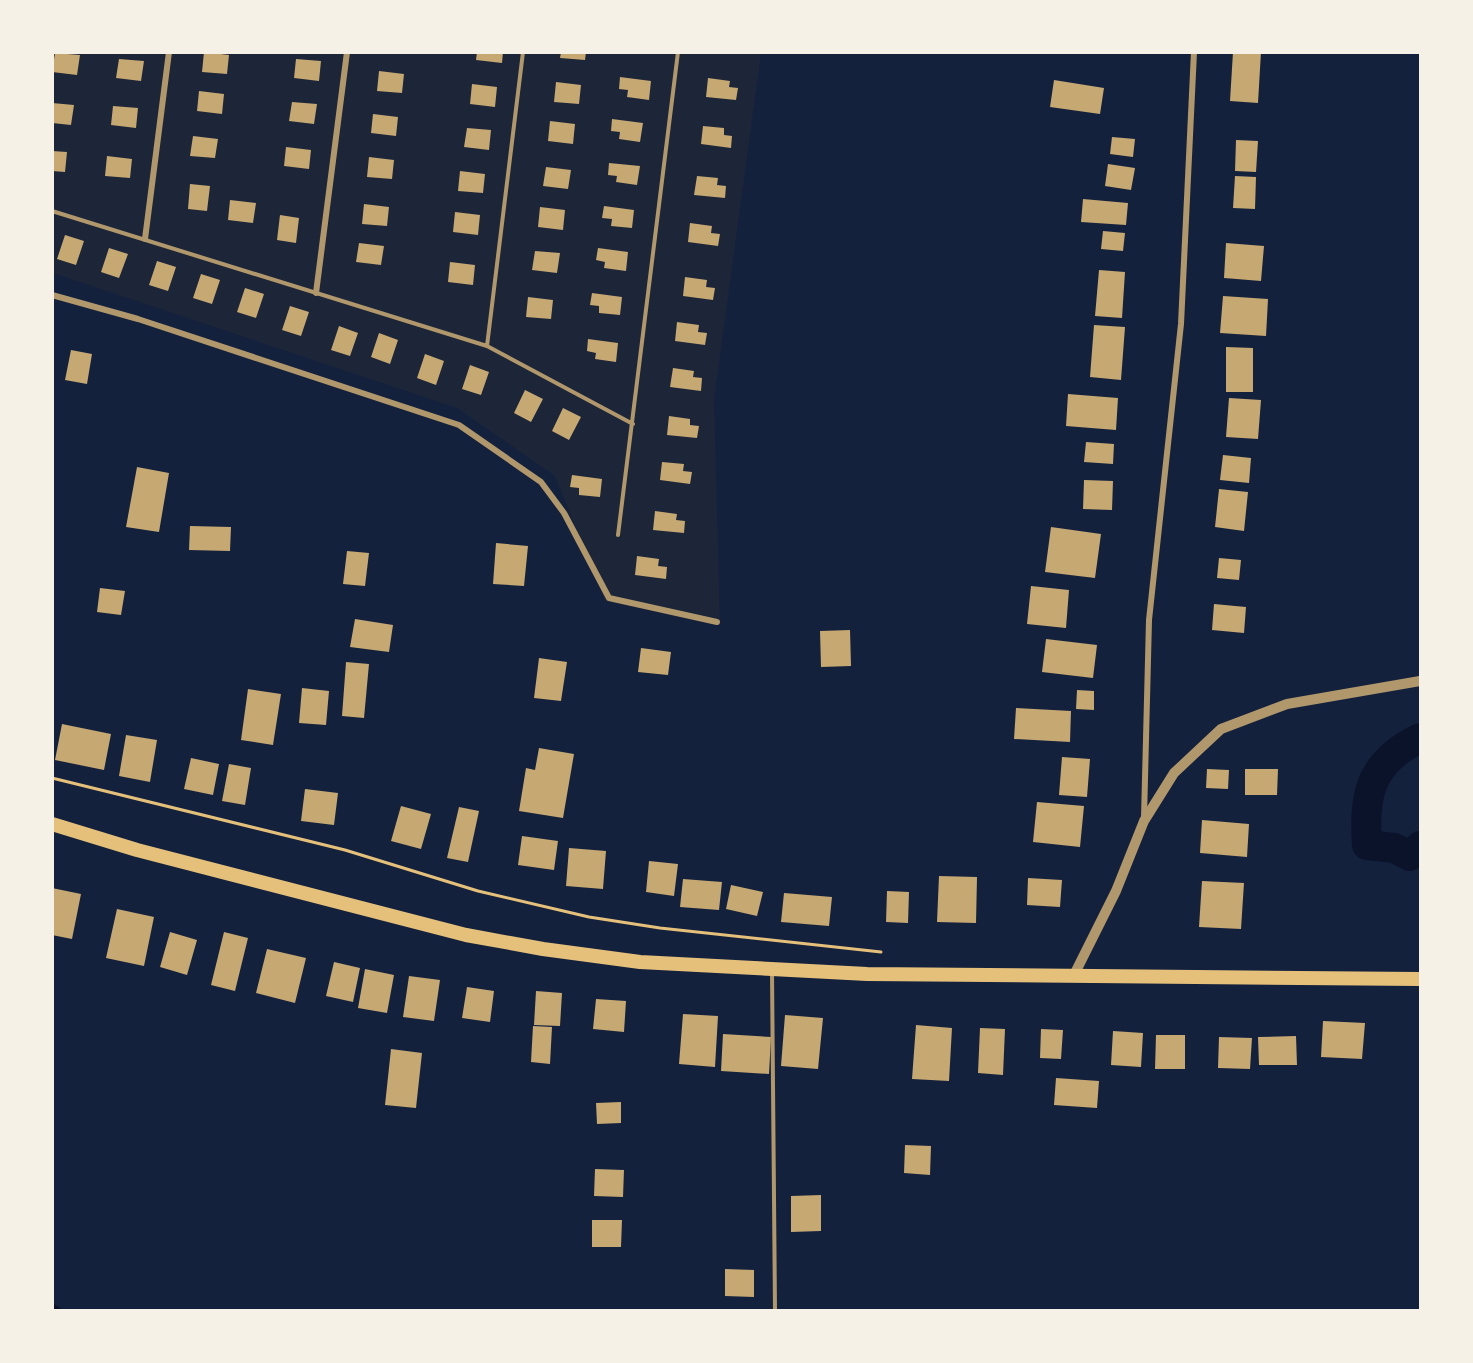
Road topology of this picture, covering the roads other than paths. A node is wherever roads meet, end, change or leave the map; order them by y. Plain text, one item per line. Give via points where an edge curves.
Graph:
1 (169, 52) edge
2 (347, 52) edge
3 (523, 52) edge
4 (678, 52) edge
5 (1194, 52) edge
6 (52, 211) edge
7 (145, 239) junction
8 (316, 293) junction
9 (52, 295) edge
10 (487, 346) junction
11 (633, 424) junction
12 (618, 536) dead end
13 (717, 622) dead end
14 (1420, 681) edge
15 (1144, 821) junction
16 (52, 824) edge
17 (771, 970) junction
18 (1072, 977) junction
19 (1420, 979) edge
20 (775, 1311) edge

1 - 7 street
2 - 8 street
3 - 10 lane
4 - 11 lane
5 - 15 street via 1181,324 1149,620
6 - 7 lane
7 - 8 lane
8 - 10 lane
9 - 13 street via 138,319 459,425 541,482 564,513 609,598
10 - 11 lane
11 - 12 lane
14 - 15 street via 1287,704 1221,729 1174,773
15 - 18 street via 1116,891
16 - 17 main road via 156,855 466,935 543,950 640,962
17 - 18 main road
17 - 20 lane
18 - 19 main road

